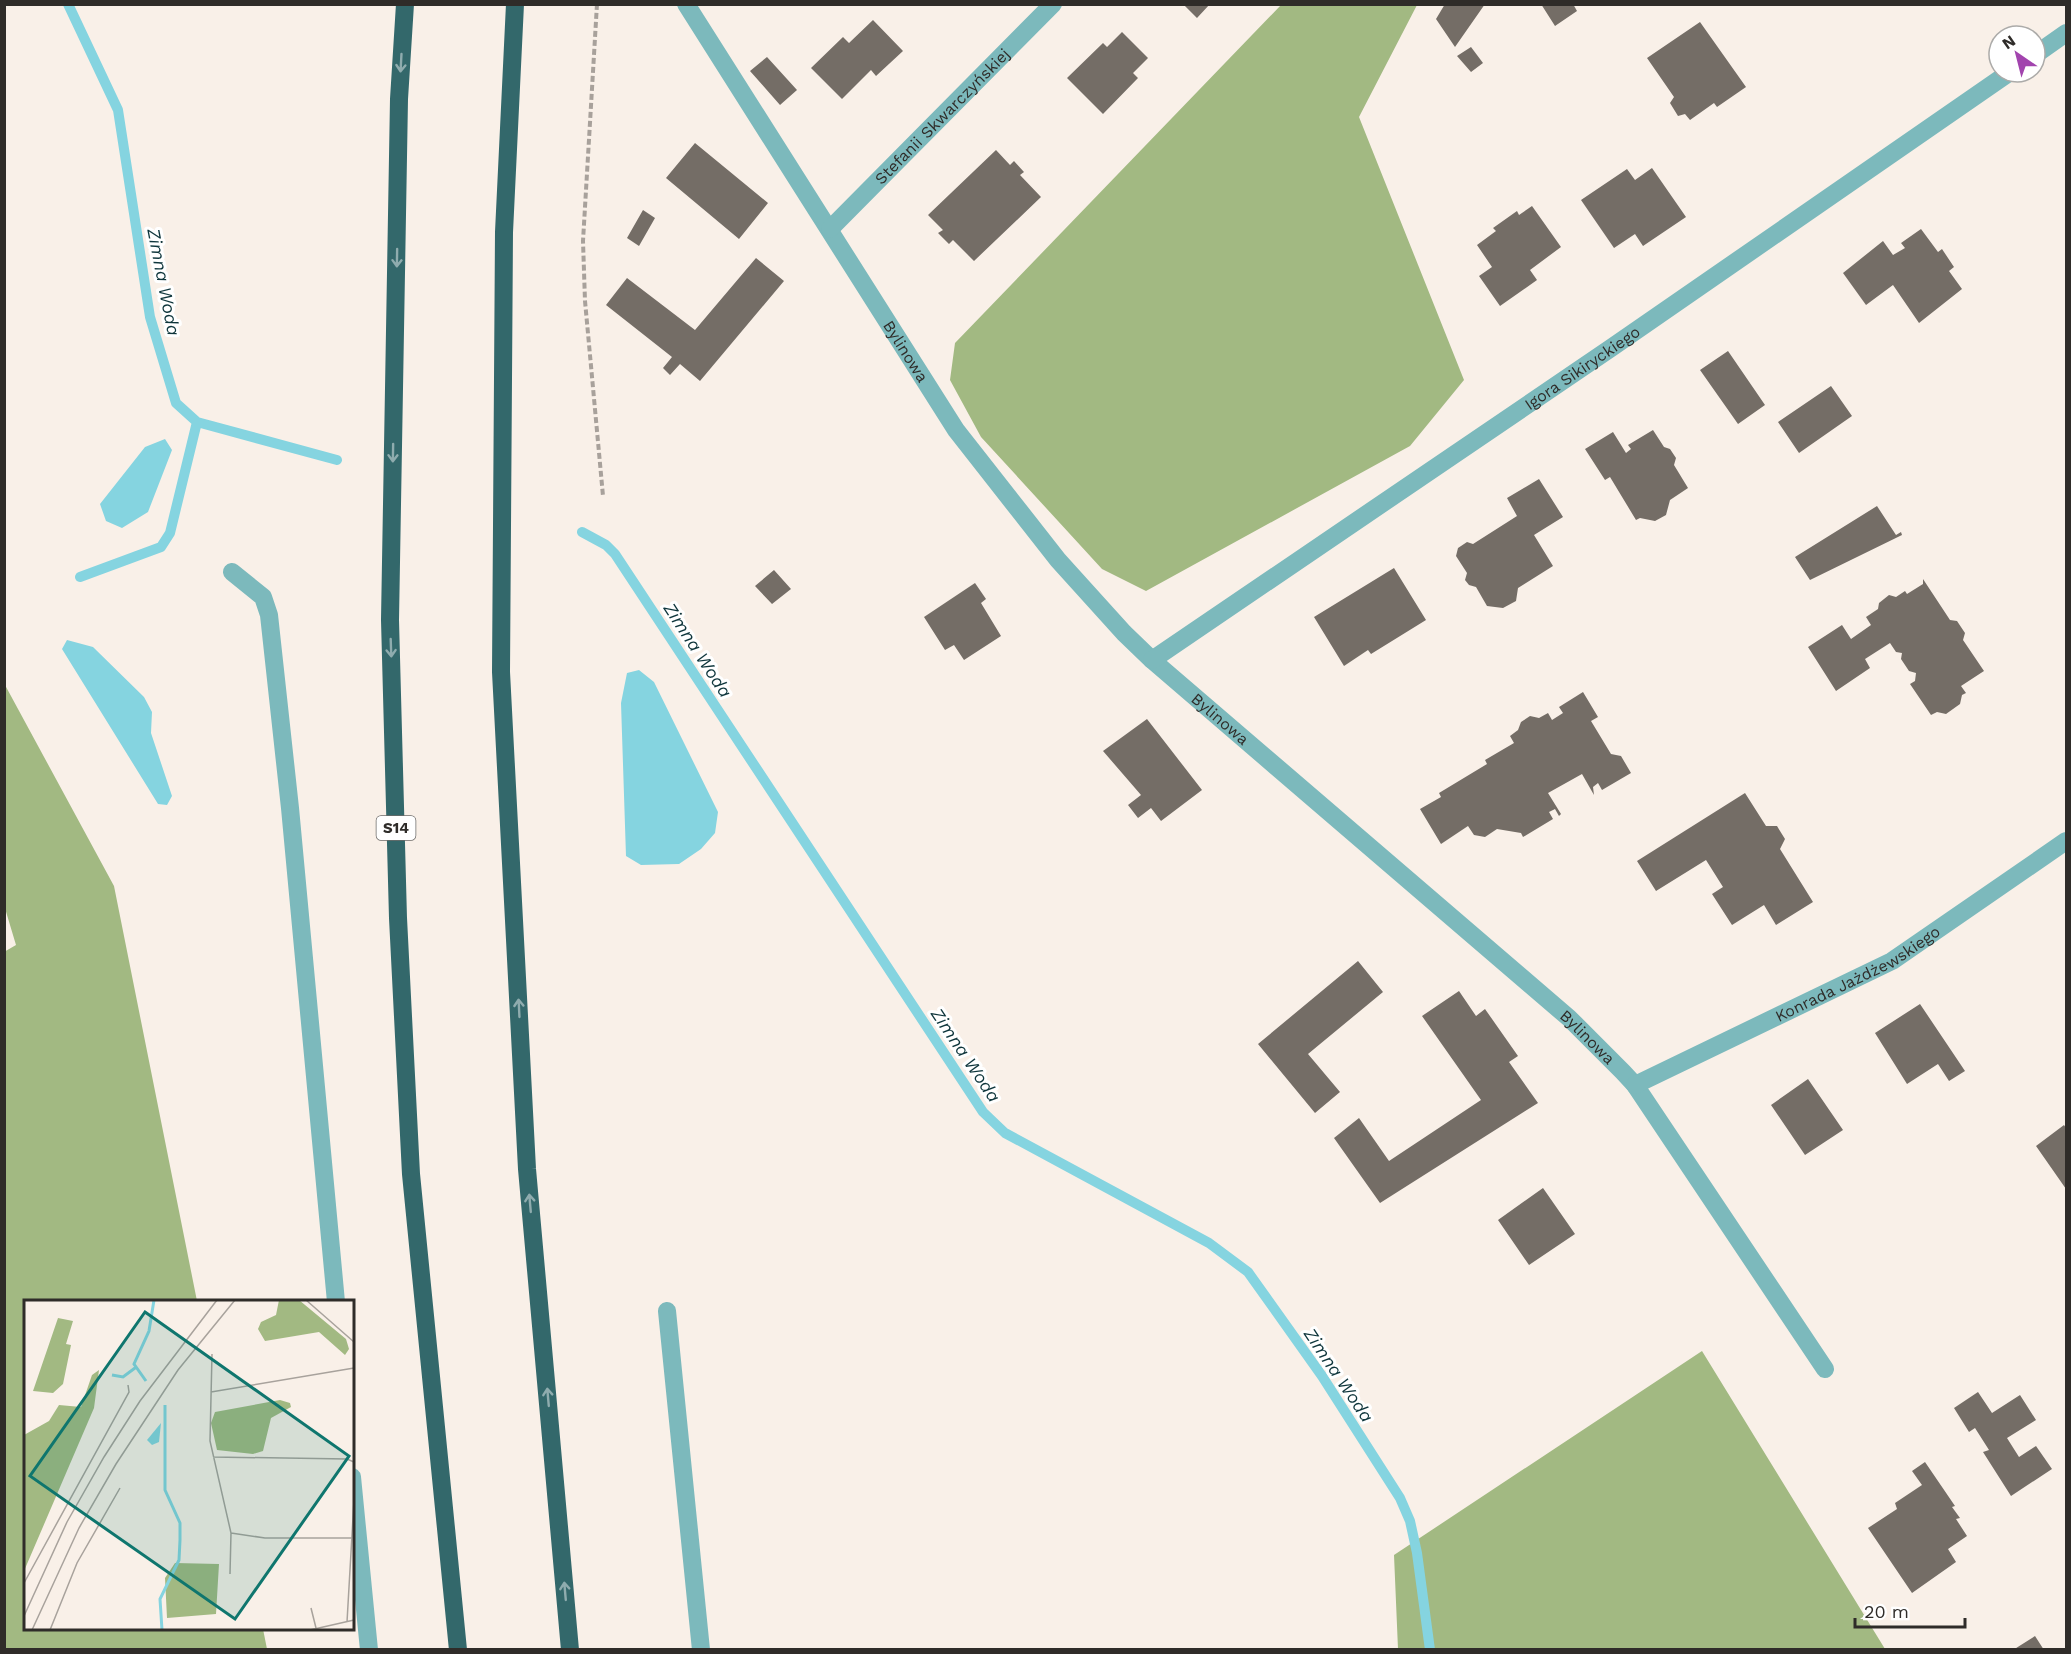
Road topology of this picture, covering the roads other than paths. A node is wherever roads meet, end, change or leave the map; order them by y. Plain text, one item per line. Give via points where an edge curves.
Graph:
1 (405, 4) edge
2 (515, 4) edge
3 (686, 4) edge
4 (1053, 4) edge
5 (2067, 33) edge
6 (2047, 47) edge
7 (1993, 84) edge
8 (830, 229) junction
9 (232, 572) dead end
10 (1152, 660) junction
11 (2067, 841) edge
12 (1635, 1085) junction
13 (336, 1300) edge
14 (667, 1311) dead end
15 (1826, 1370) dead end
16 (354, 1497) edge
17 (369, 1650) edge
18 (458, 1650) edge
19 (570, 1650) edge
20 (701, 1650) edge

1 -> 18 highway, S14 via 399,99 390,620 398,906 411,1174
19 -> 2 highway via 528,1169 501,672 504,232
3 - 8 street, Bylinowa
4 - 8 street, Stefanii Skwarczyńskiej
5 - 6 street
7 - 10 street, Igora Sikiryckiego
8 - 10 street, Bylinowa via 956,430 1058,560
9 - 13 street via 263,597 269,615
10 - 12 street, Bylinowa via 1569,1018
11 - 12 street, Konrada Jażdżewskiego via 1892,961
12 - 15 street, Bylinowa
14 - 20 street
16 - 17 street

